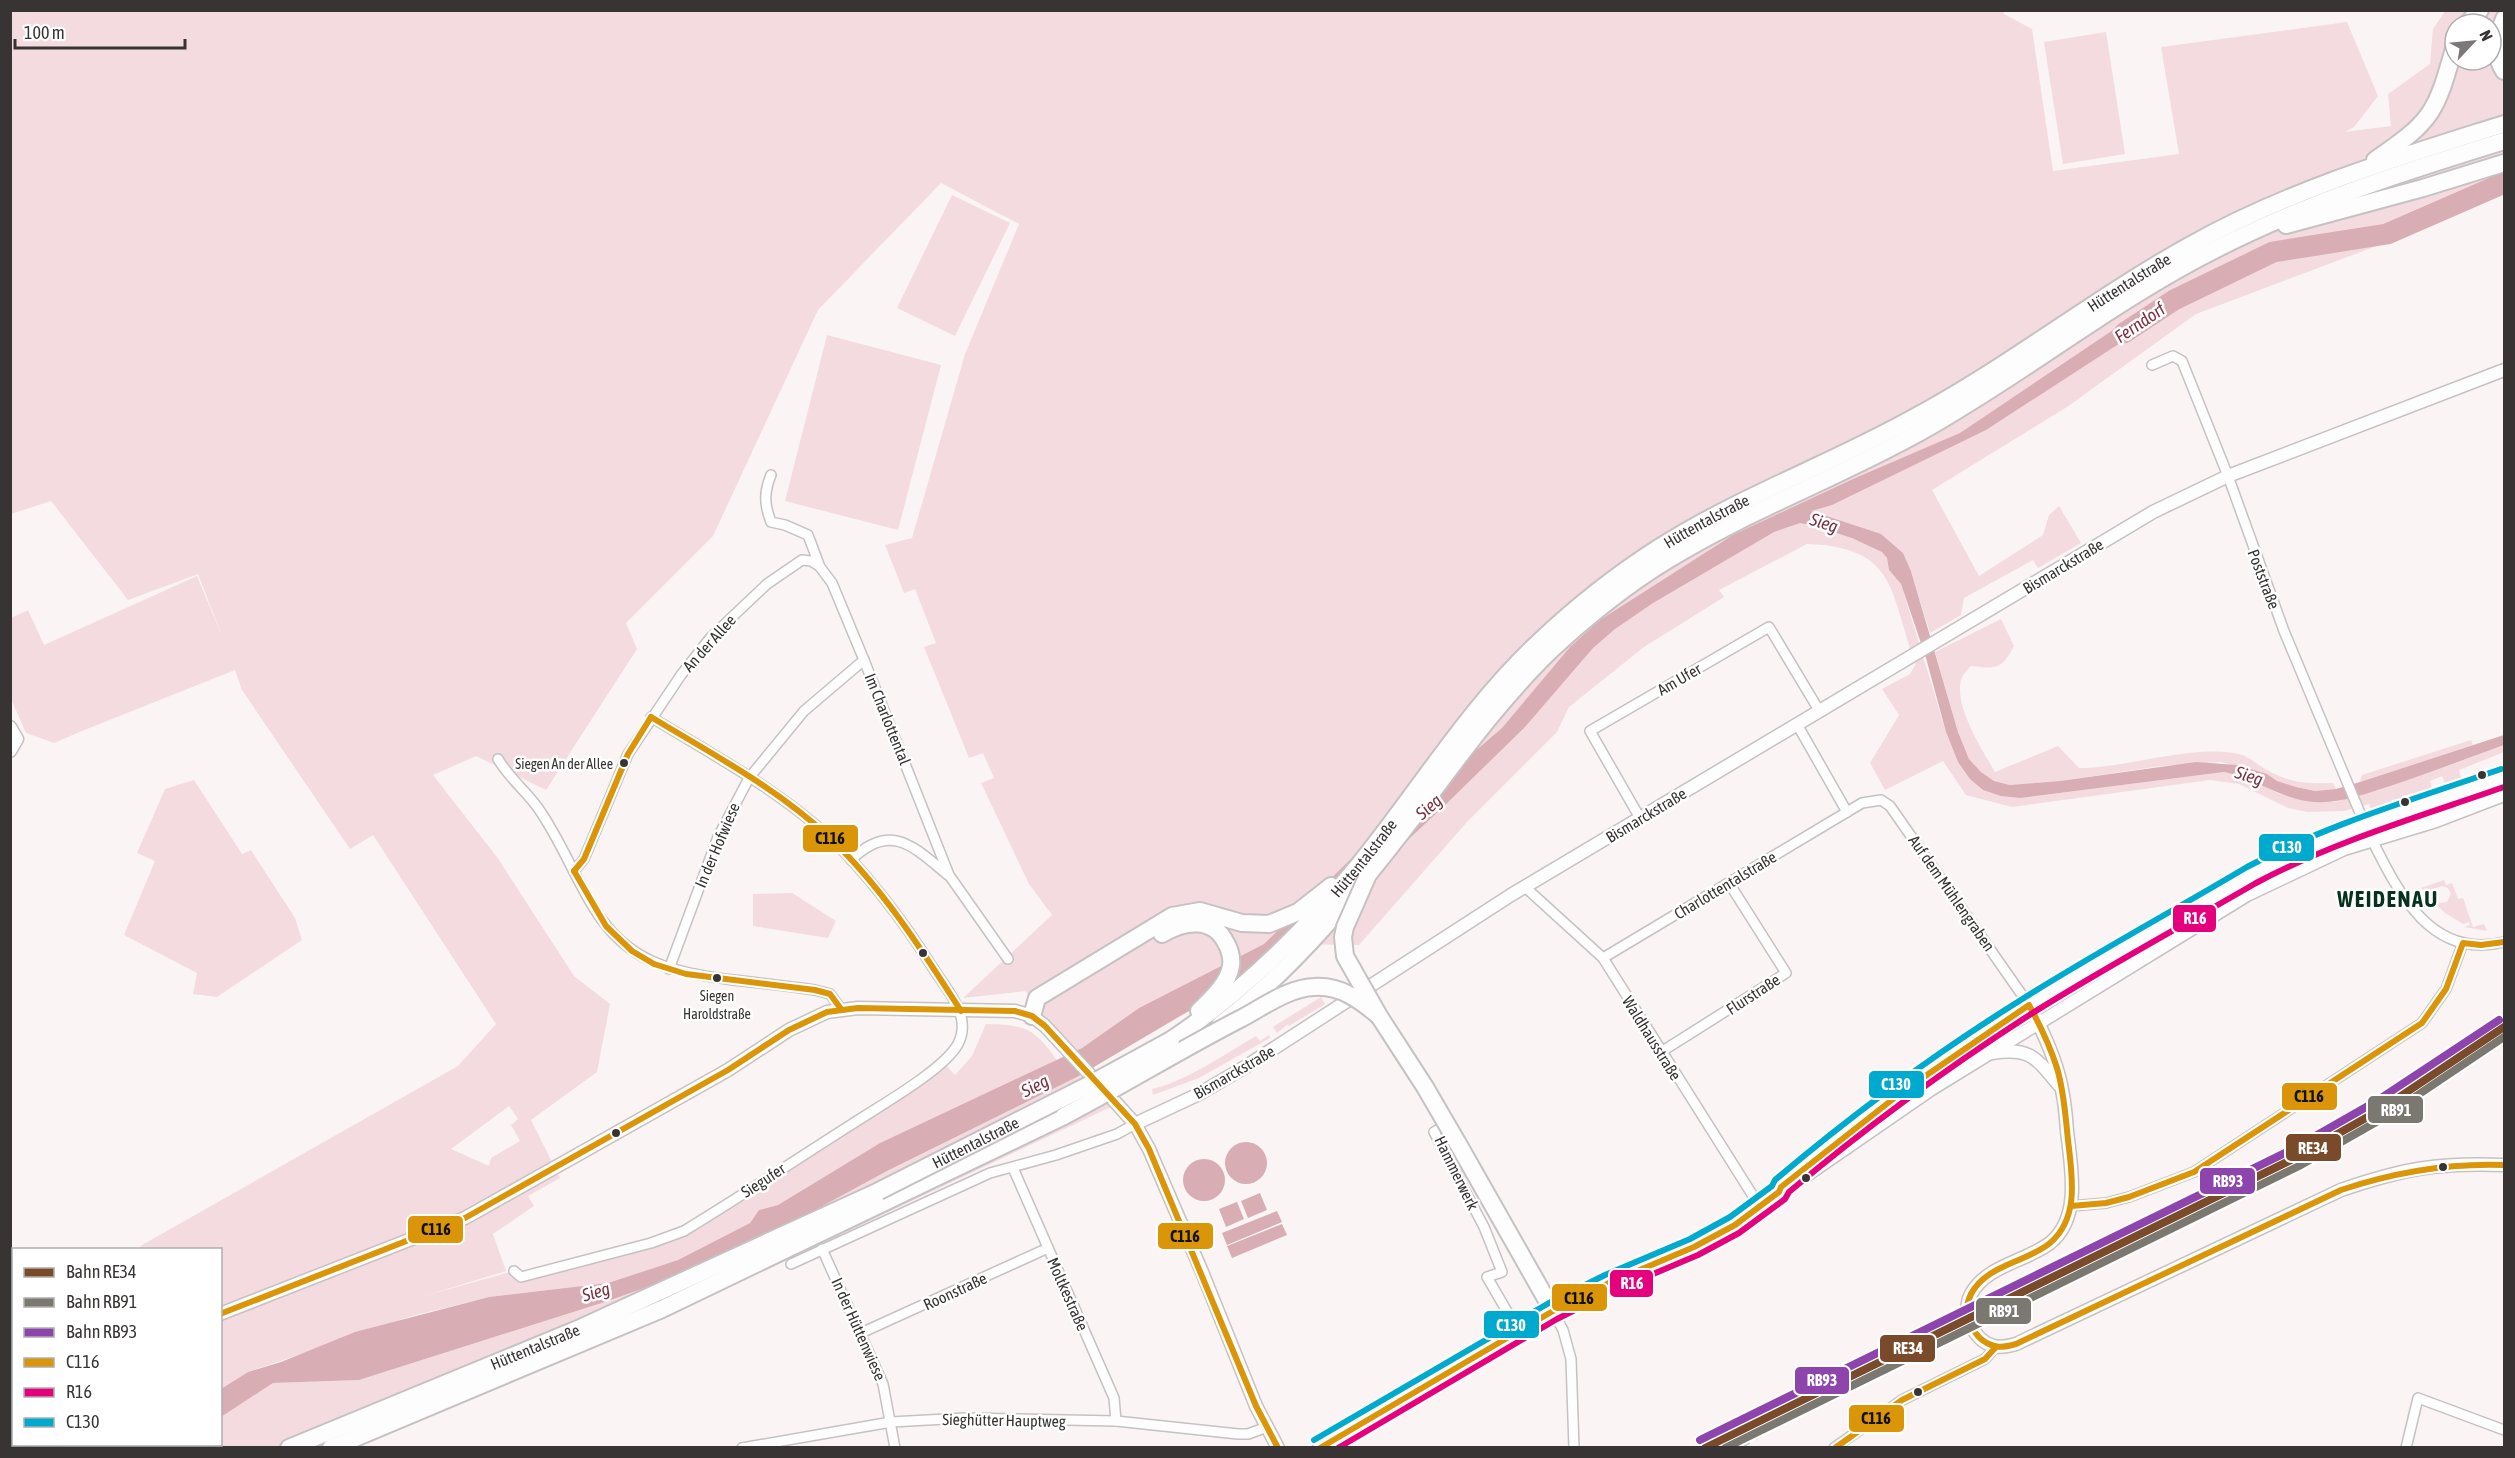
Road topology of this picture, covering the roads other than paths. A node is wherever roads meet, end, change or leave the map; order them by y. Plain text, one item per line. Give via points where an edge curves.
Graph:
1 (2505, 19) edge
2 (2505, 71) edge
3 (2448, 72) edge
4 (2505, 124) edge
5 (2505, 141) edge
6 (2505, 163) edge
7 (2359, 170) junction
8 (2244, 235) junction
9 (2152, 365) dead end
10 (2505, 370) edge
11 (771, 475) dead end
12 (2228, 476) junction
13 (820, 567) junction
14 (864, 660) junction
15 (1820, 712) junction
16 (651, 717) junction
17 (1798, 726) junction
18 (10, 727) edge
19 (10, 751) edge
20 (498, 759) dead end
21 (750, 778) junction
22 (2505, 778) edge
23 (2505, 795) edge
24 (1863, 803) joint
25 (1847, 812) junction
26 (1640, 818) junction
27 (2365, 825) junction
28 (2372, 840) junction
29 (851, 860) junction
30 (1363, 870) junction
31 (574, 871) junction
32 (949, 875) junction
33 (1729, 883) junction
34 (1525, 887) junction
35 (2505, 942) edge
36 (2463, 943) junction
37 (1603, 958) junction
38 (1008, 959) dead end
39 (669, 969) junction
40 (1367, 988) junction
41 (2029, 1005) junction
42 (841, 1009) junction
43 (961, 1011) junction
44 (1032, 1016) junction
45 (1379, 1016) junction
46 (2038, 1023) junction
47 (1171, 1040) junction
48 (1193, 1044) junction
49 (1661, 1052) junction
50 (1987, 1054) junction
51 (1923, 1077) junction
52 (2062, 1089) junction
53 (1930, 1090) junction
54 (1135, 1124) junction
55 (1870, 1124) junction
56 (2505, 1165) edge
57 (1013, 1168) junction
58 (2071, 1206) junction
59 (1760, 1207) junction
60 (1048, 1248) junction
61 (822, 1249) junction
62 (791, 1264) dead end
63 (514, 1271) dead end
64 (1553, 1311) junction
65 (222, 1313) edge
66 (1519, 1332) junction
67 (861, 1333) junction
68 (1993, 1346) junction
69 (891, 1422) junction
70 (1116, 1422) junction
71 (1267, 1428) junction
72 (2505, 1430) edge
73 (781, 1444) edge
74 (289, 1448) edge
75 (331, 1448) edge
76 (742, 1448) edge
77 (895, 1448) edge
78 (1278, 1448) edge
79 (1319, 1448) edge
80 (1574, 1448) edge
81 (1834, 1448) edge
82 (2406, 1448) edge

1 - 2 highway via 2498,34 2497,54
3 - 7 highway via 2430,115 2404,140
4 - 7 highway, Hüttentalstraße
5 - 8 highway, Hüttentalstraße via 2386,177
6 - 8 highway via 2326,216
7 - 30 highway, Hüttentalstraße via 2294,195 2192,244 1943,402 1692,529 1636,563 1572,612 1509,672 1471,717
8 - 30 highway, Hüttentalstraße via 2159,281 1950,415 1700,542 1622,591 1582,622 1520,683
9 - 12 street, Poststraße via 2172,357 2182,362
10 - 12 street, Bismarckstraße
11 - 13 street via 765,491 771,522 808,535
12 - 15 street, Bismarckstraße via 2153,512
12 - 27 street, Poststraße via 2261,571
13 - 14 street, Im Charlottental via 832,583
13 - 16 street, An der Allee via 802,560 767,584 711,638
14 - 21 street, In der Hofwiese via 804,711
14 - 32 street, Im Charlottental
15 - 17 street, Bismarckstraße
15 - 26 street, Am Ufer via 1769,627 1590,731
16 - 21 street
16 - 31 street, An der Allee via 628,754 584,859
17 - 25 street
17 - 26 street, Bismarckstraße
18 - 19 street via 17,739
20 - 31 street via 538,808
21 - 29 street via 802,814
21 - 39 street, In der Hofwiese via 718,837
22 - 27 street
23 - 28 street
24 - 25 street, Charlottentalstraße
24 - 41 street, Auf dem Mühlengraben via 1881,800 1890,806
25 - 33 street, Charlottentalstraße
26 - 34 street, Bismarckstraße
27 - 28 street
27 - 41 street via 2312,845 2252,875
28 - 36 street via 2413,910 2436,931
28 - 46 street via 2304,866 2247,895
29 - 32 street, Im Charlottental via 862,850 887,840 907,843
29 - 43 street via 897,914
30 - 44 highway via 1279,922 1260,925 1200,911 1172,916 1037,998
30 - 45 highway, bridge via 1343,947 1349,966
30 - 47 highway, Hüttentalstraße via 1274,959 1226,1001
30 - 48 highway, Hüttentalstraße, bridge via 1342,908 1292,963 1254,998
31 - 39 street via 593,908 618,939 643,958
32 - 38 street, Im Charlottental
33 - 37 street, Charlottentalstraße
33 - 49 street, Flurstraße via 1786,973
34 - 37 street, Waldhausstraße
34 - 40 street, Bismarckstraße
35 - 36 street
36 - 58 street via 2446,988 2422,1023 2194,1172 2129,1197
37 - 49 street, Waldhausstraße
39 - 42 street via 814,990 830,994
40 - 54 street, Bismarckstraße via 1216,1085
40 - 66 street, Hammerwerk via 1454,1121 1434,1132 1495,1250 1502,1272 1487,1277
41 - 46 street
41 - 51 street
42 - 43 street
42 - 65 street via 789,1030 728,1070 465,1218
43 - 44 street via 1000,1010
43 - 63 street, Siegufer via 963,1024 957,1046 942,1062 684,1231 521,1277
44 - 47 highway via 1179,925 1198,922 1216,930 1228,946 1231,965 1215,995
44 - 54 street, bridge
45 - 48 highway, bridge via 1338,989 1306,988 1286,994
45 - 64 highway, bridge via 1425,1087
46 - 50 street
46 - 52 street
47 - 74 highway, Hüttentalstraße, bridge via 947,1158 826,1215 578,1329
48 - 75 highway, Hüttentalstraße, bridge via 1064,1116 662,1309
49 - 59 street, Waldhausstraße
50 - 52 street via 2017,1050 2028,1053
50 - 53 street
51 - 53 street
51 - 55 street
52 - 58 street via 2072,1174
53 - 55 street
54 - 57 street, Bismarckstraße via 1117,1134
54 - 71 street via 1166,1184
55 - 59 street
56 - 68 street via 2428,1166 2341,1190 2059,1325 2016,1344
57 - 60 street, Moltkestraße
57 - 61 street, Bismarckstraße via 990,1173
58 - 68 street via 2058,1235 2037,1251 1988,1274 1968,1301 1968,1318 1974,1332
59 - 64 street via 1694,1247
60 - 67 street, Roonstraße
60 - 70 street, Moltkestraße via 1114,1398
61 - 62 street, Bismarckstraße
61 - 67 street, In der Hüttenwiese
64 - 66 street
64 - 80 street via 1571,1359
66 - 79 street
67 - 69 street, In der Hüttenwiese via 884,1384
68 - 81 street via 1984,1359 1902,1400
69 - 70 street, Sieghütter Hauptweg via 964,1418
69 - 73 street, Sieghütter Hauptweg
69 - 77 street, In der Hüttenwiese
70 - 71 street, Sieghütter Hauptweg via 1238,1434
71 - 78 street
72 - 82 street via 2418,1398
73 - 76 street, Sieghütter Hauptweg

